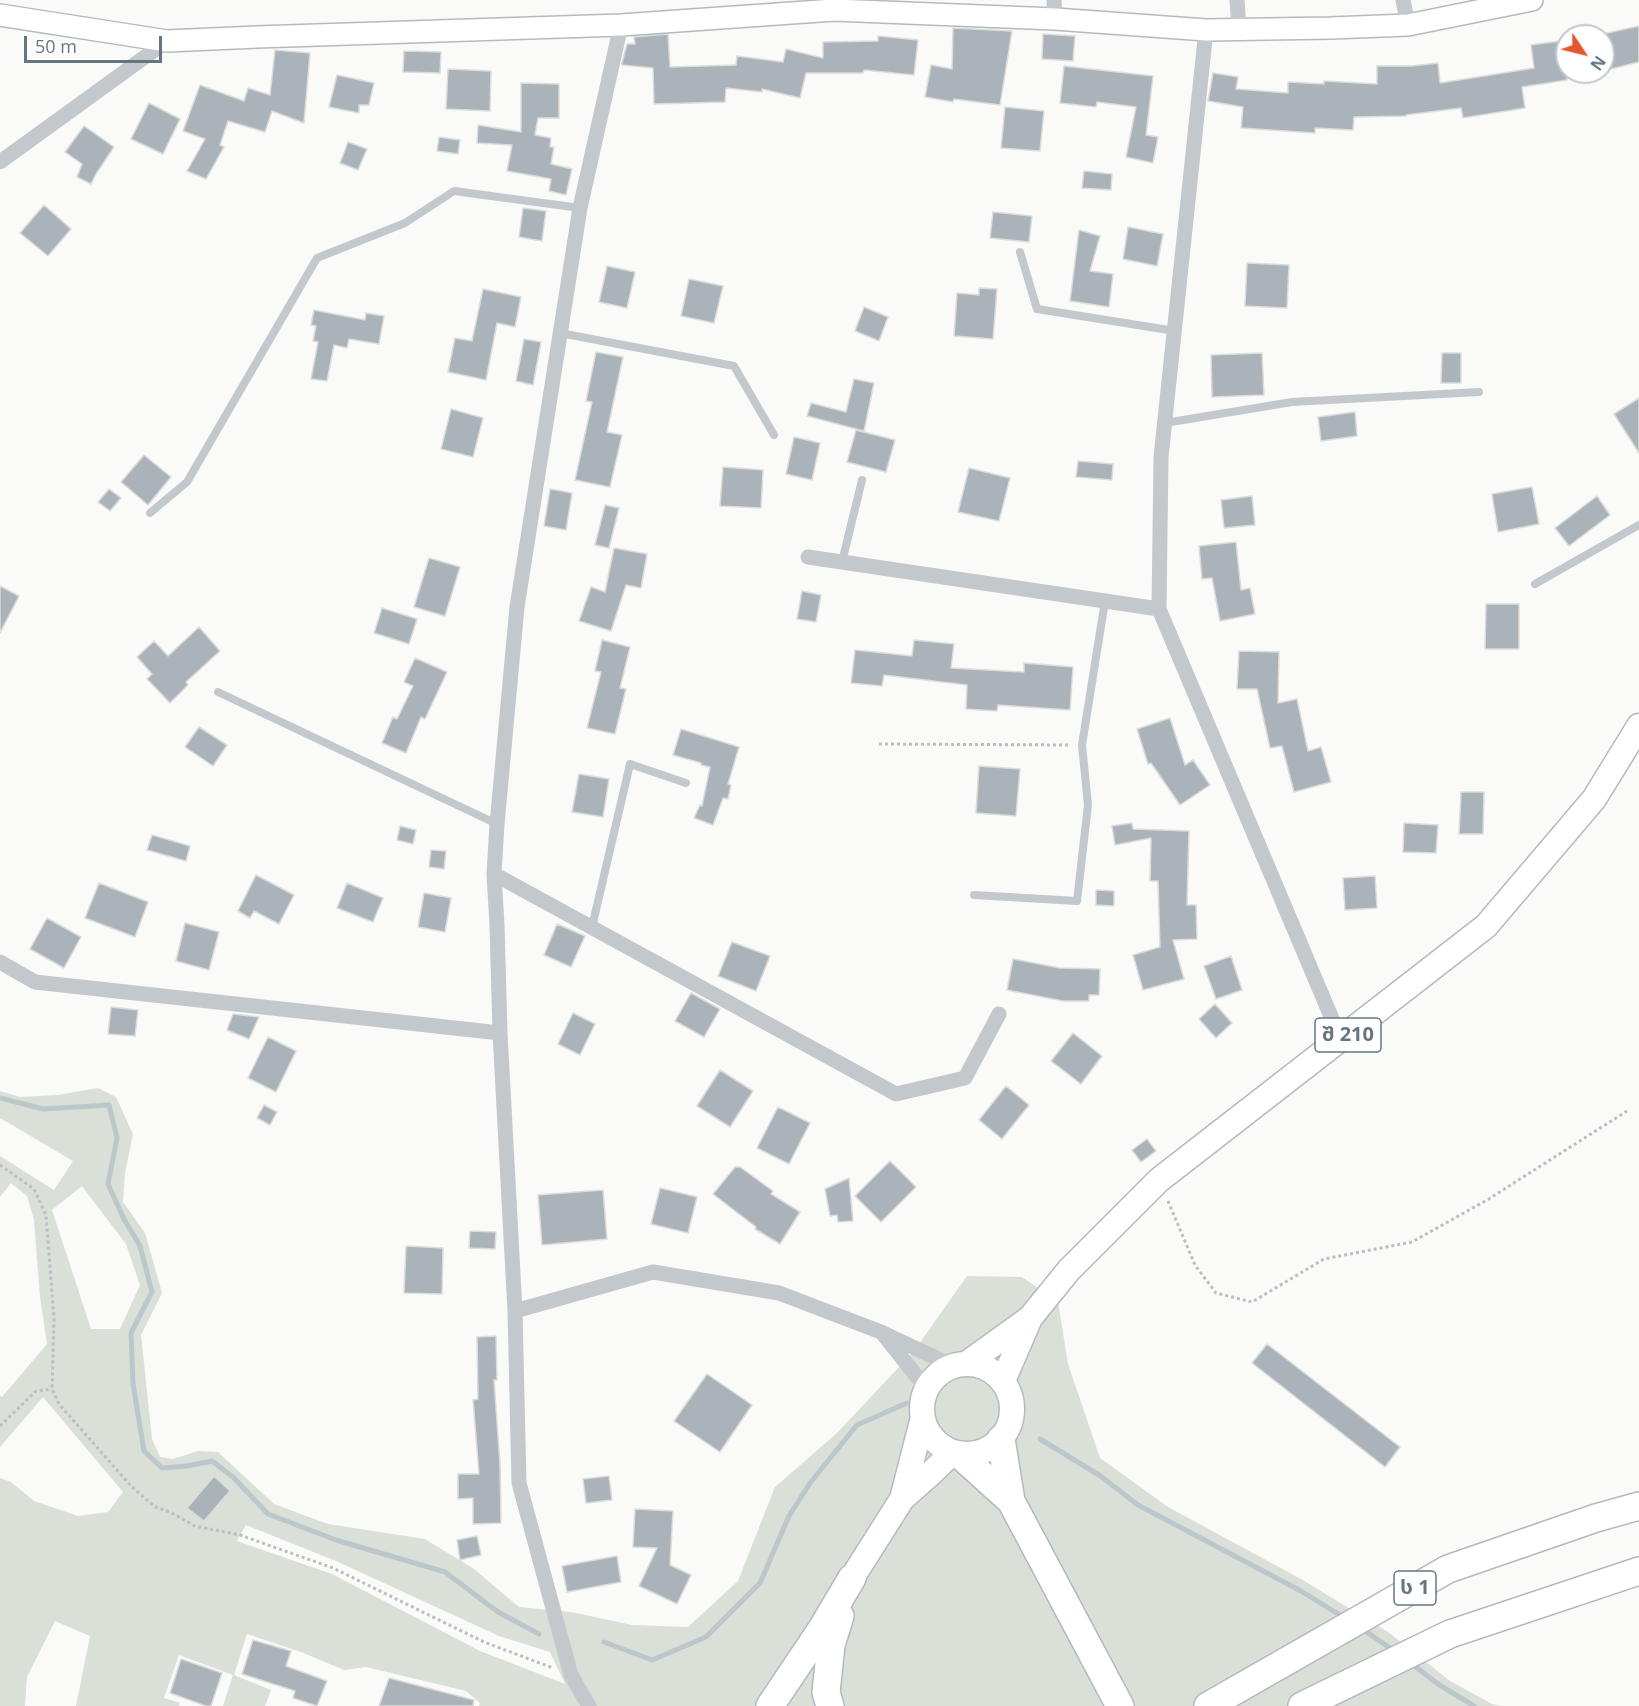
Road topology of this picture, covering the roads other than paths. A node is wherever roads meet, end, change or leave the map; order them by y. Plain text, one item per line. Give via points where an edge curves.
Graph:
1 (1237, 0) edge
2 (1403, 0) edge
3 (1529, 0) edge
4 (1055, 9) edge
5 (0, 15) edge
6 (621, 25) junction
7 (1408, 25) junction
8 (1206, 30) junction
9 (1239, 30) junction
10 (166, 42) junction
11 (0, 162) edge
12 (580, 208) junction
13 (1020, 252) dead end
14 (1175, 331) junction
15 (560, 333) junction
16 (1479, 392) dead end
17 (1165, 423) junction
18 (774, 435) dead end
19 (862, 480) dead end
20 (150, 513) dead end
21 (1639, 525) edge
22 (808, 557) dead end
23 (842, 562) junction
24 (1535, 584) dead end
25 (1105, 601) junction
26 (1159, 609) junction
27 (218, 692) dead end
28 (1639, 726) edge
29 (687, 783) dead end
30 (497, 824) junction
31 (494, 874) junction
32 (974, 895) dead end
33 (592, 927) junction
34 (0, 962) edge
35 (999, 1014) dead end
36 (500, 1033) junction
37 (1341, 1040) junction
38 (515, 1311) junction
39 (1030, 1318) junction
40 (881, 1332) junction
41 (960, 1365) junction
42 (1003, 1381) junction
43 (926, 1388) junction
44 (922, 1421) junction
45 (1001, 1439) junction
46 (956, 1454) junction
47 (902, 1499) junction
48 (1011, 1501) junction
49 (1639, 1506) edge
50 (1639, 1571) edge
51 (852, 1578) junction
52 (589, 1706) edge
53 (770, 1706) edge
54 (830, 1706) edge
55 (1120, 1706) edge
56 (1208, 1706) edge
57 (1302, 1706) edge

1 - 9 street
2 - 7 street
3 - 7 main road
4 - 6 main road via 834,10
4 - 8 main road
5 - 10 main road
6 - 10 main road
6 - 12 street
7 - 9 main road
8 - 9 main road
8 - 14 street
10 - 11 street
12 - 15 street
12 - 20 lane via 454,191 405,223 317,258 187,482
13 - 14 lane via 1037,309
14 - 17 street
15 - 18 lane via 734,366
15 - 30 street via 518,607
16 - 17 lane via 1292,402
17 - 26 street
19 - 23 lane
21 - 24 lane
22 - 23 street
23 - 25 street
25 - 26 street
25 - 32 lane via 1082,745 1088,805 1077,901
26 - 37 street
27 - 30 lane
28 - 37 main road, შ 210 via 1594,799 1486,926
29 - 33 lane via 630,764
30 - 31 street
31 - 33 street
31 - 36 street
33 - 35 street via 896,1094 965,1078
34 - 36 street via 35,982
36 - 38 street
37 - 39 main road, შ 210 via 1159,1180 1069,1270
38 - 40 street via 653,1272 778,1293
38 - 52 street via 519,1483 571,1675
39 - 41 main road, შ 210
39 - 42 main road, შ 210
40 - 41 street
40 - 43 street
41 - 42 main road via 986,1368
41 - 43 main road via 937,1374
42 - 45 main road via 1012,1410
43 - 44 main road via 921,1404
44 - 46 main road via 933,1440
44 - 47 main road
45 - 46 main road via 982,1452
45 - 48 highway
46 - 47 main road
46 - 48 highway
47 - 51 main road
48 - 55 highway
49 - 56 highway, ს 1 via 1448,1569
50 - 57 highway via 1450,1634
51 - 53 highway
51 - 54 highway via 831,1645 826,1692

